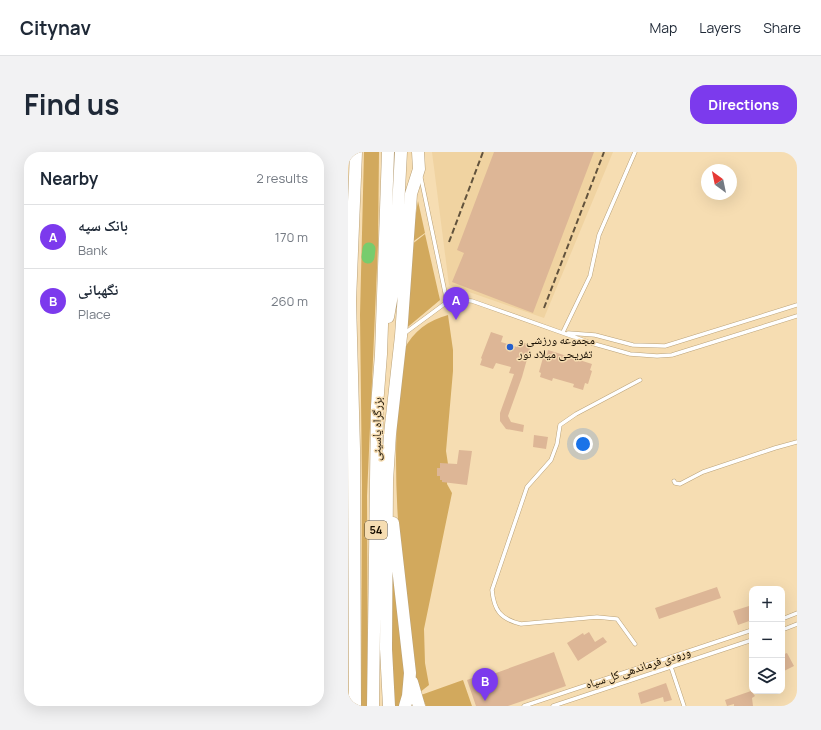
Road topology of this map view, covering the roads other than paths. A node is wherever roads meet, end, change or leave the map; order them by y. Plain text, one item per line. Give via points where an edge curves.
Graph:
1 (356, 152) edge
2 (388, 152) edge
3 (402, 152) edge
4 (418, 152) edge
5 (635, 152) edge
6 (419, 169) junction
7 (447, 302) junction
8 (797, 305) edge
9 (349, 306) edge
10 (797, 316) edge
11 (563, 332) junction
12 (401, 336) junction
13 (381, 354) junction
14 (640, 380) dead end
15 (797, 442) edge
16 (387, 481) junction
17 (674, 481) dead end
18 (797, 614) edge
19 (785, 618) edge
20 (797, 624) edge
21 (785, 629) edge
22 (749, 631) edge
23 (749, 641) edge
24 (635, 644) dead end
25 (671, 667) junction
26 (410, 673) junction
27 (355, 706) edge
28 (373, 706) edge
29 (389, 706) edge
30 (405, 706) edge
31 (419, 706) edge
32 (524, 706) edge
33 (553, 706) edge
34 (684, 706) edge

1 - 9 highway, بزرگراه یاسینی / 54
2 - 13 highway, بزرگراه یاسینی / 54
3 - 13 highway via 394,284
4 - 6 highway
5 - 11 lane via 599,235 590,276
6 - 7 lane
6 - 12 highway via 411,194
7 - 11 lane via 472,301
7 - 12 lane
8 - 11 lane via 665,346 633,345 595,335
9 - 27 highway, بزرگراه یاسینی / 54 via 354,449
10 - 11 lane via 672,355 630,354
12 - 16 highway
13 - 28 highway, بزرگراه یاسینی / 54 via 377,406
14 - 24 lane via 560,425 551,460 527,487 492,590 497,610 512,622 521,624 597,617 617,619
15 - 17 lane via 703,472 680,484
16 - 26 highway
16 - 29 highway, 54 via 386,649
18 - 19 lane
20 - 21 lane
22 - 32 lane, ورودی فرماندهی کل سپاه
23 - 25 lane, ورودی فرماندهی کل سپاه
25 - 33 lane, ورودی فرماندهی کل سپاه
25 - 34 lane
26 - 30 highway
26 - 31 highway

